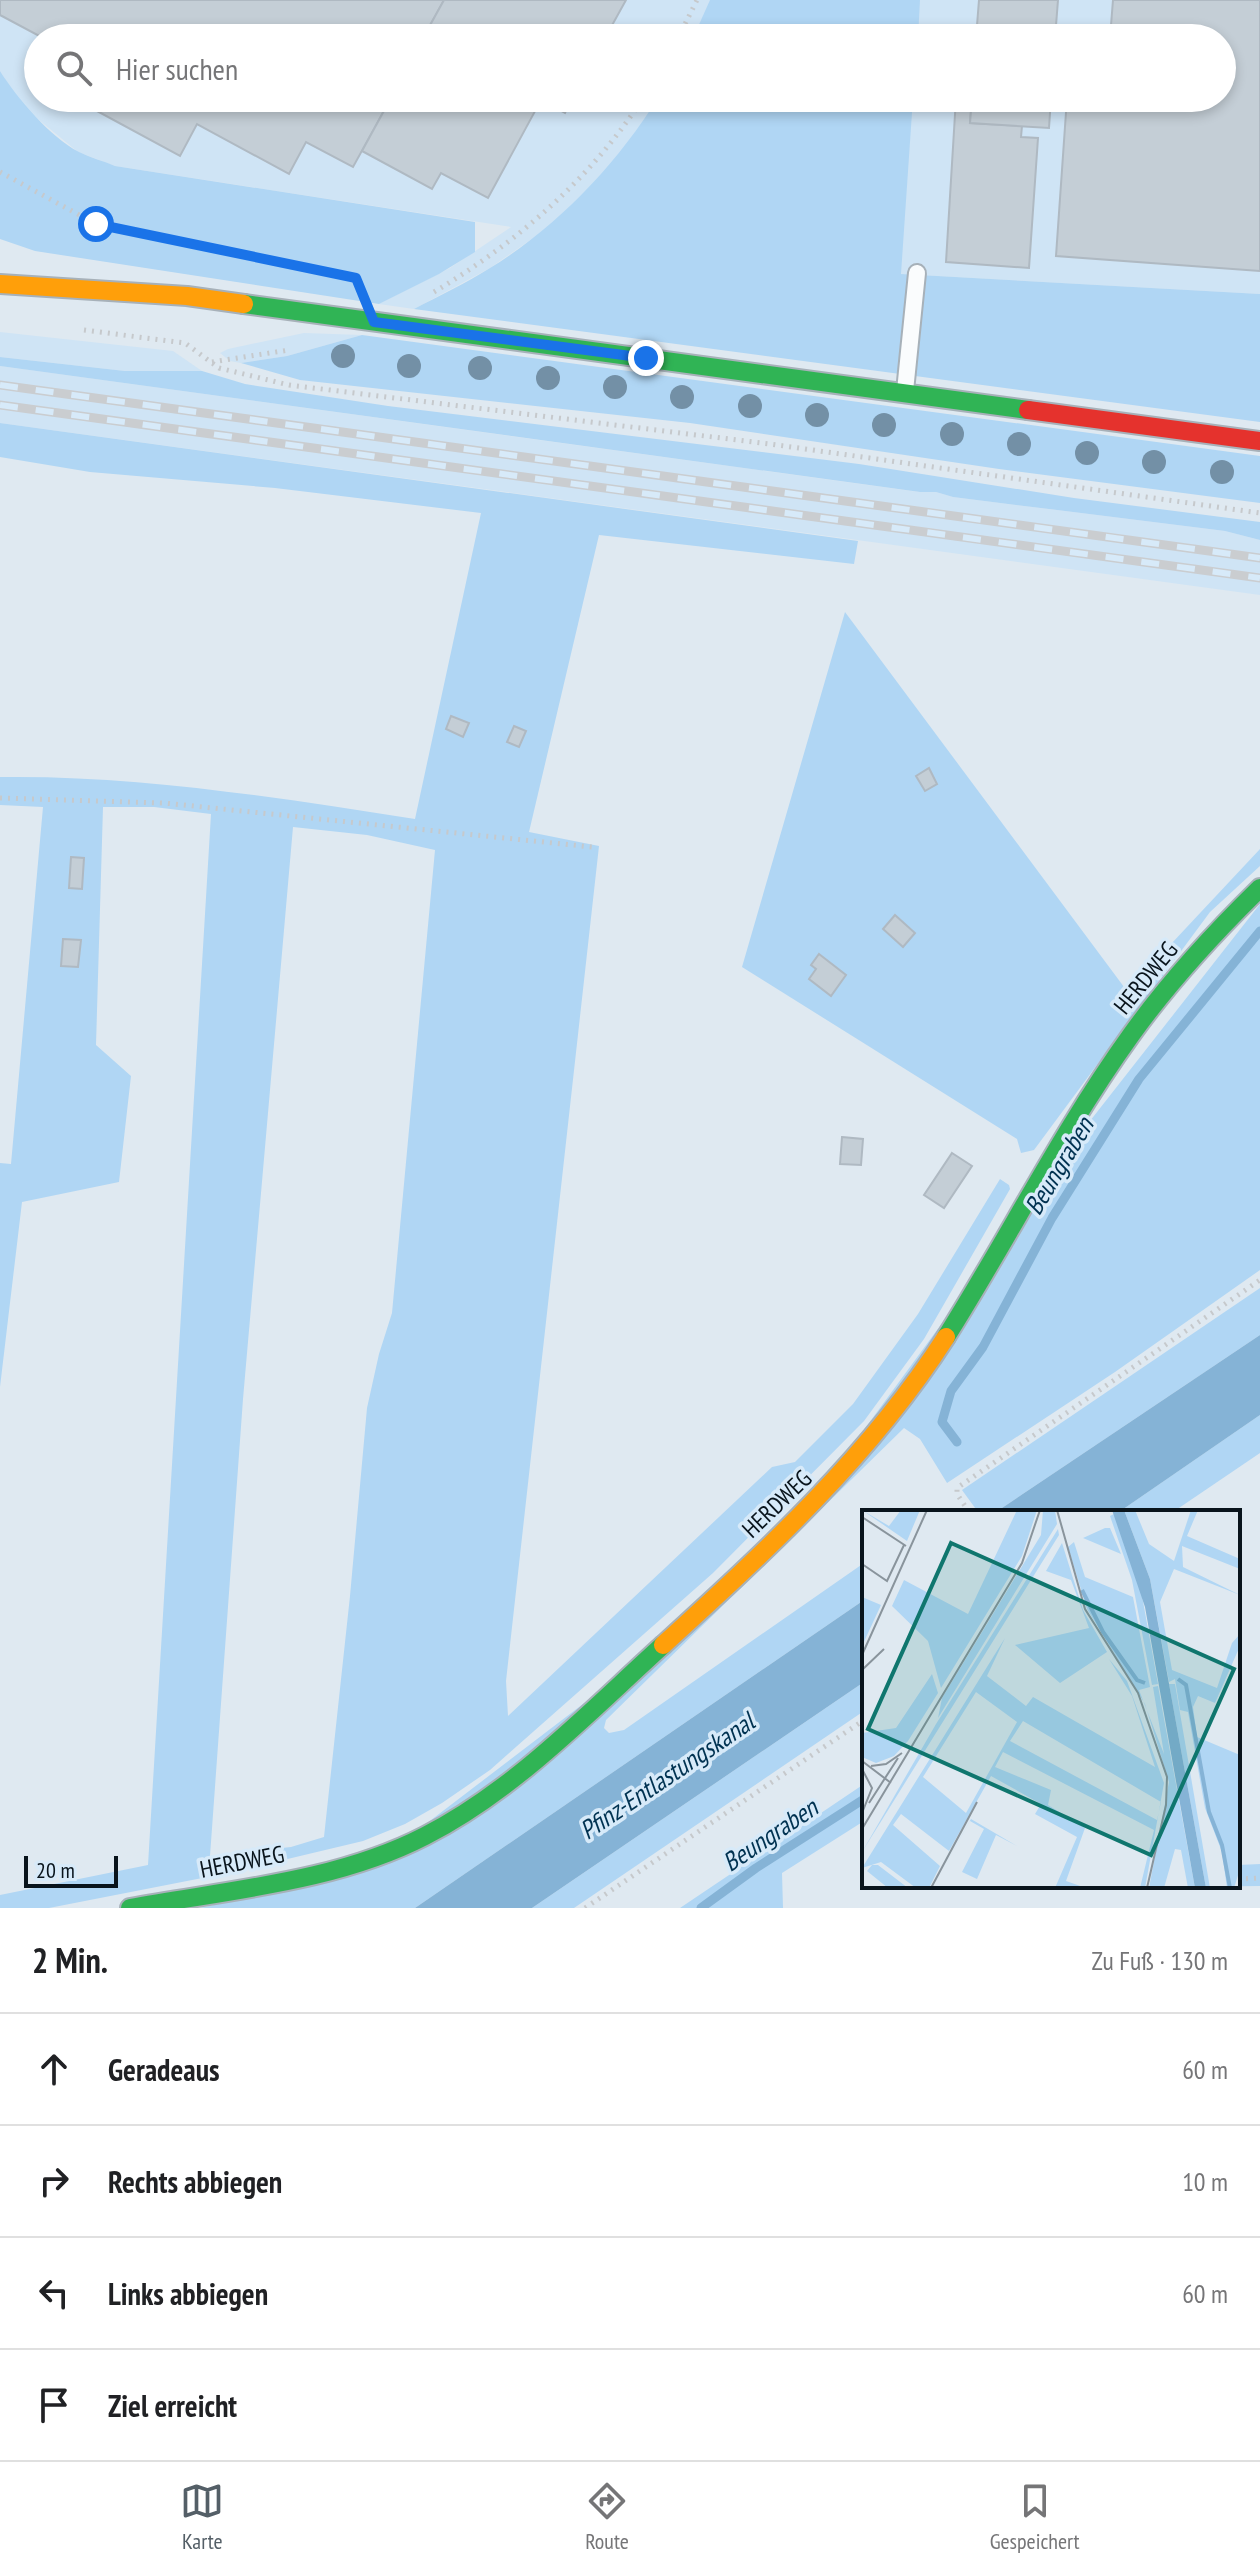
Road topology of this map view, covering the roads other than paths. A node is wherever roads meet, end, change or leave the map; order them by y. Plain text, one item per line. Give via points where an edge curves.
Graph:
1 (62, 269) dead end
2 (917, 273) dead end
3 (0, 284) edge
4 (187, 296) junction
5 (905, 394) junction
6 (1260, 441) edge
7 (1260, 888) edge
8 (130, 1908) edge

1 - 4 street
2 - 5 lane
3 - 4 street
4 - 5 street
5 - 6 street
7 - 8 street, HERDWEG via 1187,964 1116,1055 956,1321 882,1428 841,1475 674,1636 480,1801 421,1837 322,1870

